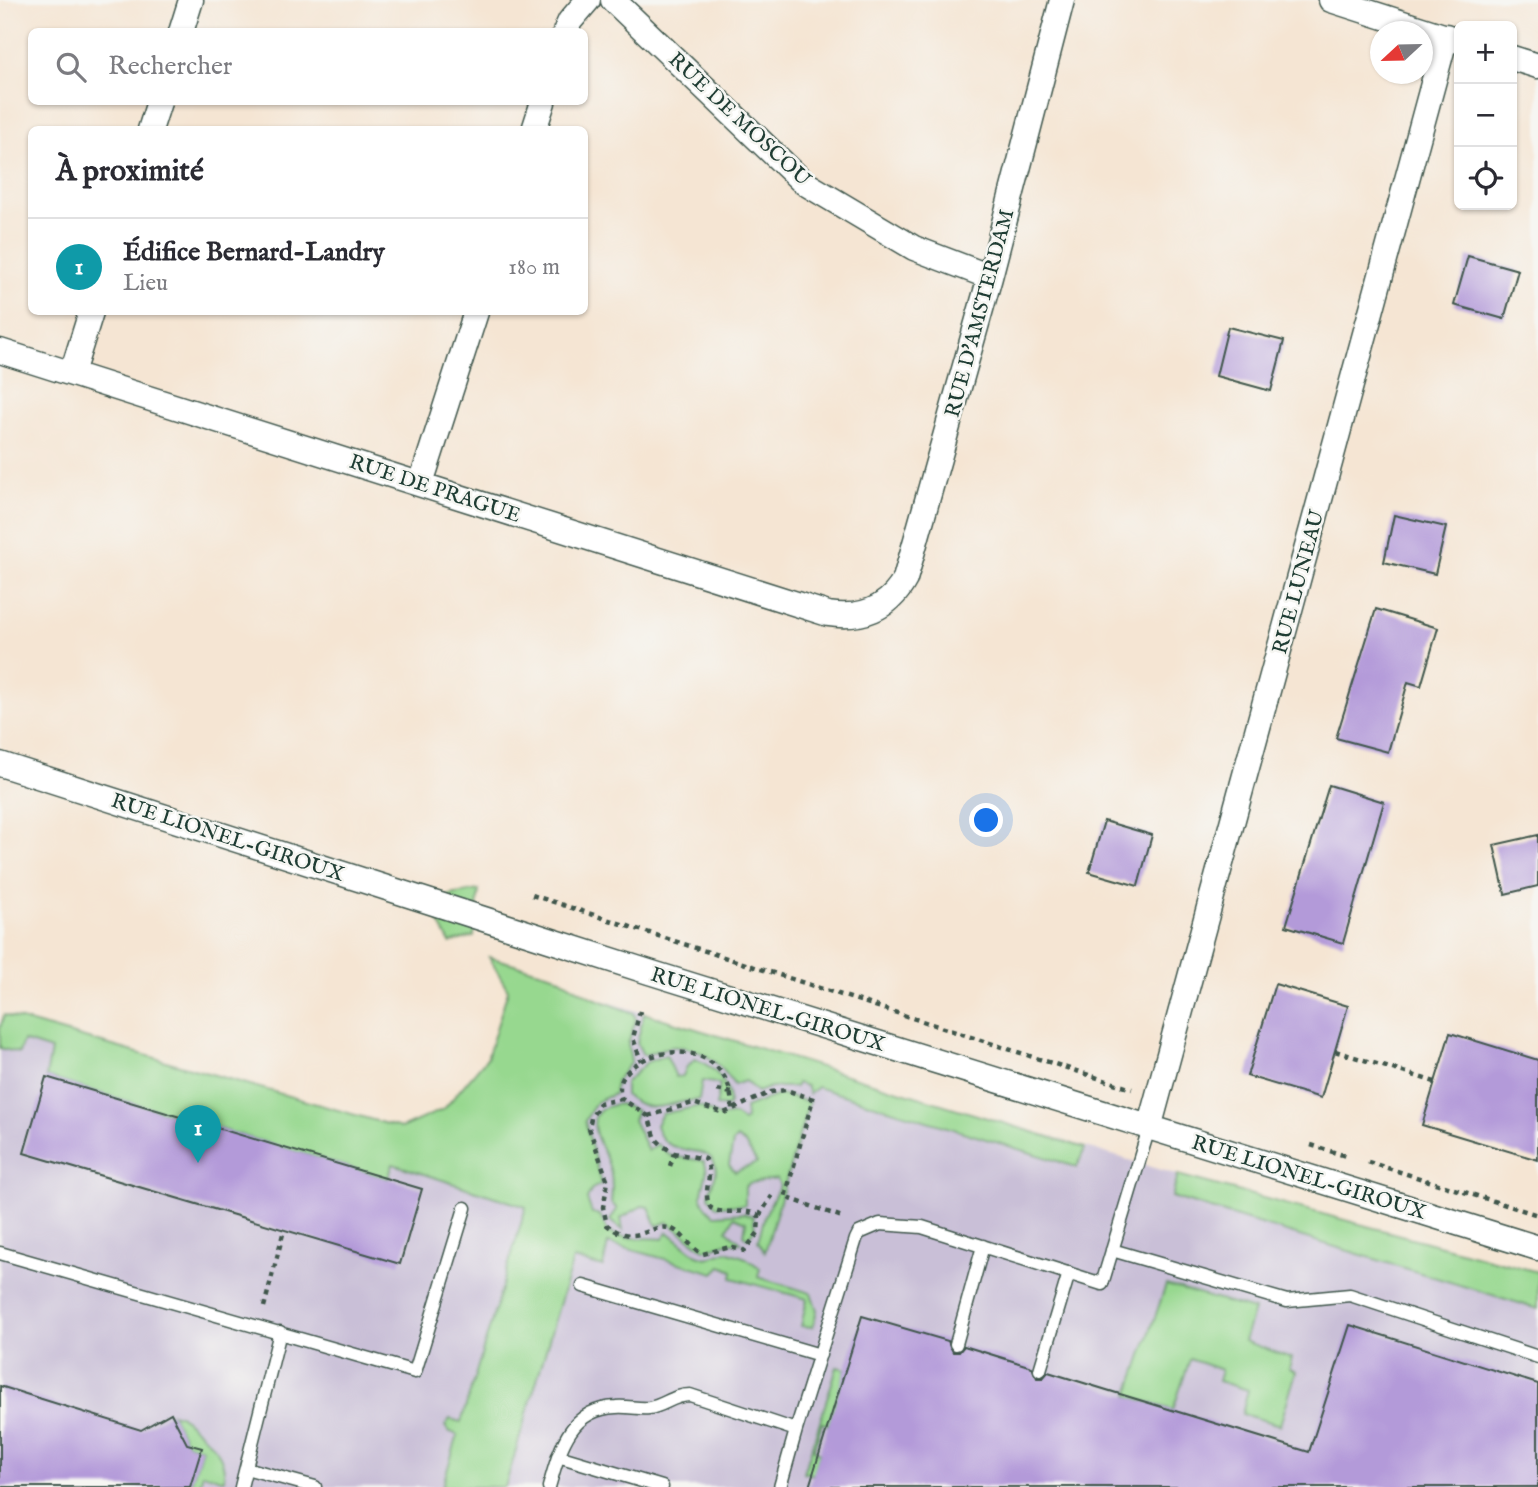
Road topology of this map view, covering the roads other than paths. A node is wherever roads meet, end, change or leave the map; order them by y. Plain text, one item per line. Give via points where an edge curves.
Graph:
1 (191, 0) edge
2 (588, 0) edge
3 (613, 0) edge
4 (1062, 0) edge
5 (1331, 0) edge
6 (182, 28) edge
7 (566, 28) edge
8 (1453, 38) edge
9 (1517, 60) edge
10 (1538, 66) edge
11 (158, 105) edge
12 (542, 105) edge
13 (151, 126) edge
14 (535, 126) edge
15 (990, 277) junction
16 (91, 315) edge
17 (475, 315) edge
18 (0, 351) edge
19 (72, 373) junction
20 (421, 484) junction
21 (871, 612) joint
22 (0, 764) edge
23 (1149, 1128) junction
24 (465, 1208) dead end
25 (983, 1246) junction
26 (1538, 1248) edge
27 (1112, 1250) junction
28 (0, 1253) edge
29 (1069, 1273) junction
30 (583, 1286) dead end
31 (280, 1332) junction
32 (956, 1344) dead end
33 (820, 1355) junction
34 (1538, 1357) edge
35 (1040, 1370) dead end
36 (796, 1430) junction
37 (558, 1455) junction
38 (246, 1468) junction
39 (241, 1487) edge
40 (315, 1487) edge
41 (549, 1487) edge
42 (662, 1487) edge
43 (780, 1487) edge

1 - 6 street
2 - 7 street
3 - 15 street, RUE DE MOSCOU via 803,181 914,248
4 - 15 street, RUE D'AMSTERDAM
5 - 8 street
8 - 23 street, RUE LUNEAU
9 - 10 street
11 - 13 street
12 - 14 street
15 - 21 street, RUE D'AMSTERDAM via 905,579 888,602
16 - 19 street
17 - 20 street
18 - 19 street, RUE DE PRAGUE
19 - 20 street, RUE DE PRAGUE
20 - 21 street, RUE DE PRAGUE via 828,614
22 - 23 street, RUE LIONEL-GIROUX
23 - 26 street, RUE LIONEL-GIROUX
23 - 27 lane
24 - 31 lane via 415,1372
25 - 29 lane
25 - 32 lane
25 - 33 lane via 900,1223 880,1224 859,1233
27 - 29 lane via 1102,1284
27 - 34 lane via 1287,1301 1350,1295
28 - 31 lane
29 - 35 lane
30 - 33 lane
31 - 38 lane
33 - 36 lane
36 - 37 lane via 679,1395 648,1408 615,1407 580,1418
36 - 43 lane
37 - 41 lane
37 - 42 lane
38 - 39 lane
38 - 40 lane

